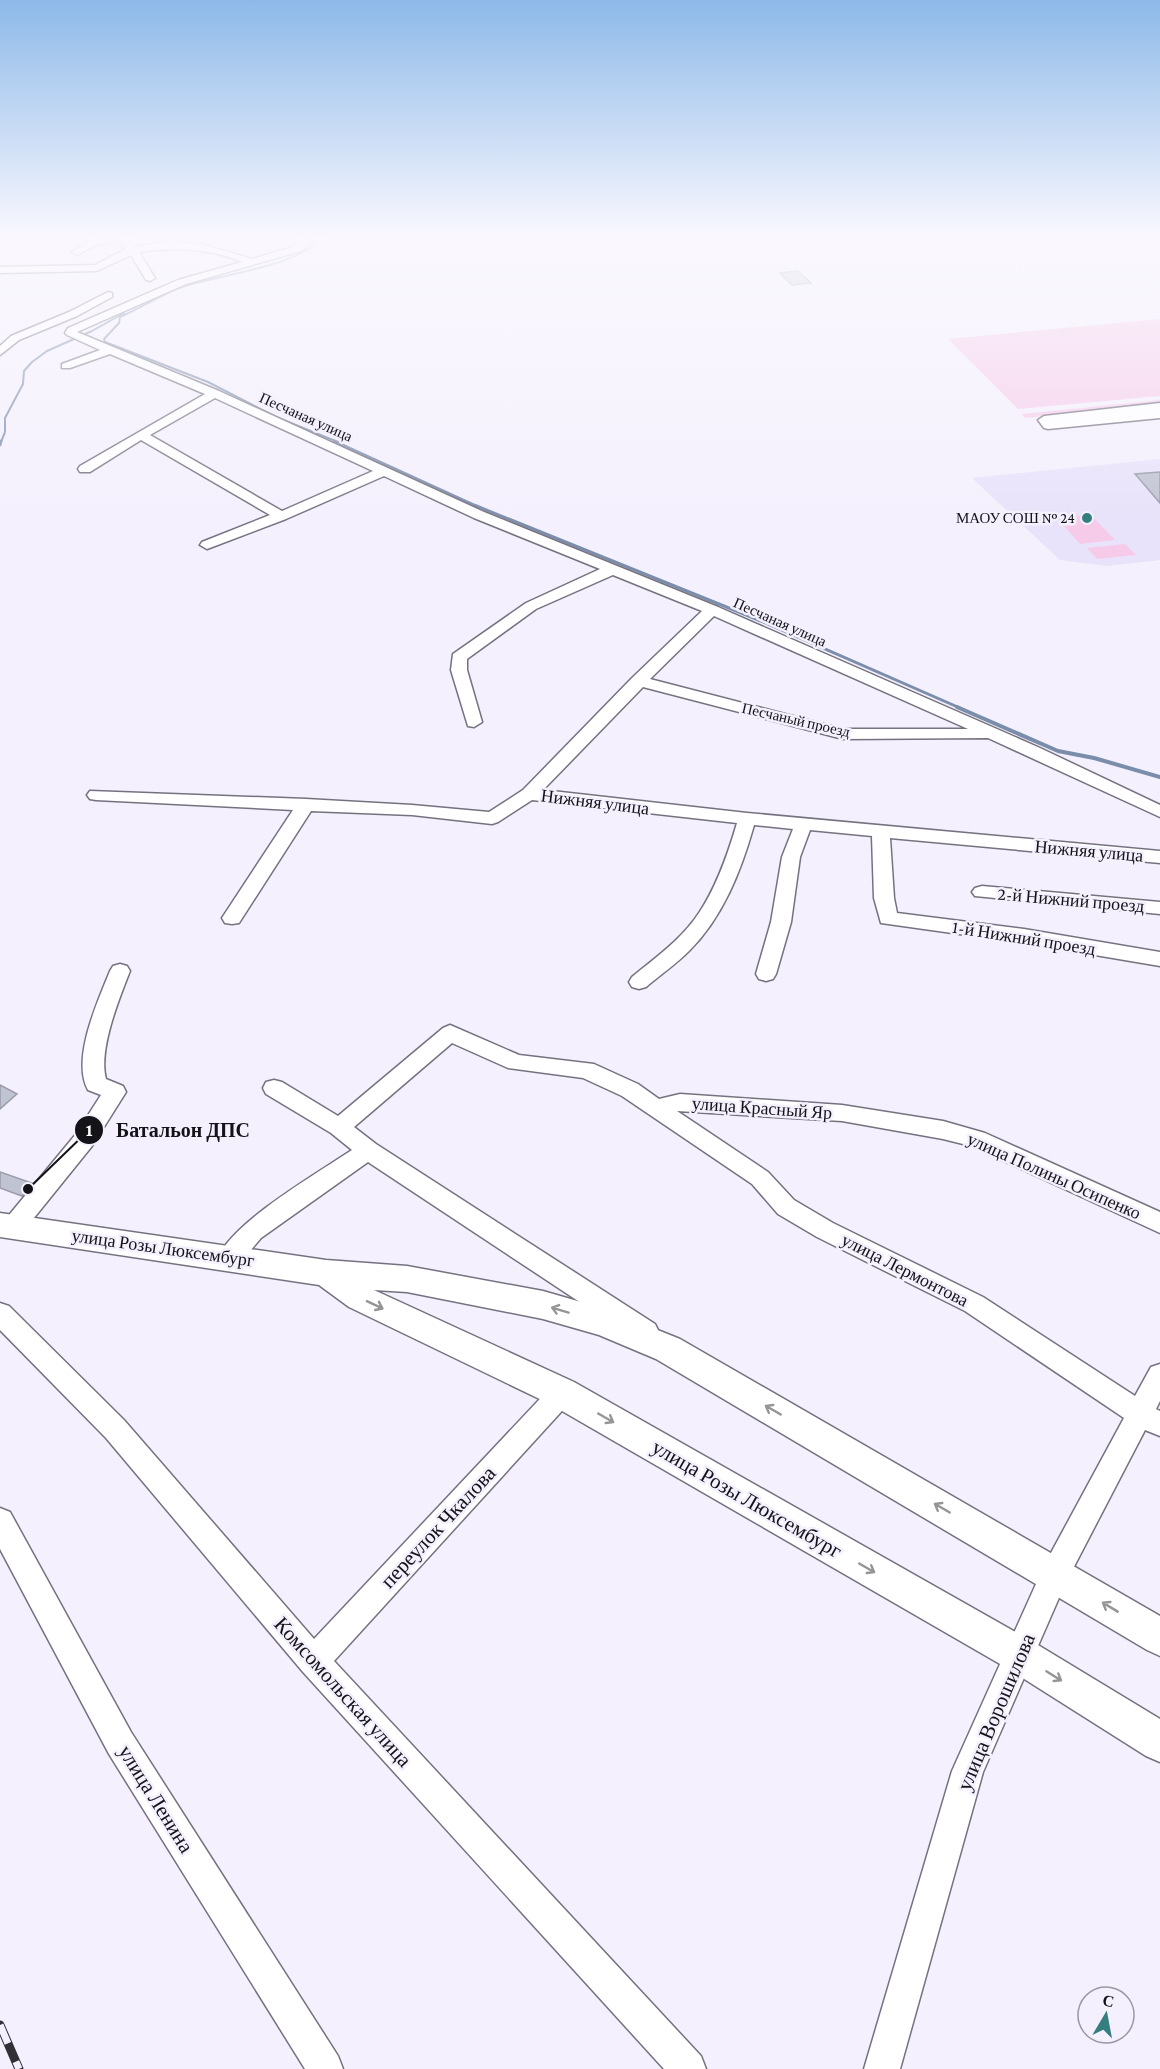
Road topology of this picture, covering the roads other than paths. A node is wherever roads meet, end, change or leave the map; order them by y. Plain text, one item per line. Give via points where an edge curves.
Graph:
1 (28, 333) edge
2 (73, 333) edge
3 (110, 350) junction
4 (0, 352) edge
5 (66, 366) dead end
6 (215, 394) junction
7 (1160, 407) edge
8 (1160, 414) edge
9 (141, 435) junction
10 (85, 469) dead end
11 (383, 472) junction
12 (281, 516) junction
13 (207, 545) dead end
14 (611, 570) junction
15 (713, 610) junction
16 (638, 681) junction
17 (474, 722) dead end
18 (994, 734) junction
19 (529, 794) junction
20 (96, 795) dead end
21 (306, 804) junction
22 (1160, 812) edge
23 (747, 819) junction
24 (803, 825) junction
25 (881, 832) junction
26 (1160, 857) edge
27 (982, 892) dead end
28 (1160, 908) edge
29 (232, 918) dead end
30 (1160, 959) edge
31 (120, 971) dead end
32 (766, 974) dead end
33 (639, 982) dead end
34 (274, 1088) dead end
35 (656, 1108) junction
36 (842, 1113) joint
37 (339, 1127) junction
38 (368, 1150) junction
39 (1160, 1223) edge
40 (6, 1226) edge
41 (230, 1257) junction
42 (327, 1273) junction
43 (0, 1314) edge
44 (710, 1373) junction
45 (1160, 1375) edge
46 (562, 1393) junction
47 (1150, 1419) edge
48 (0, 1521) edge
49 (1055, 1574) junction
50 (1160, 1637) edge
51 (1020, 1655) junction
52 (314, 1661) junction
53 (1160, 1742) edge
54 (325, 2069) edge
55 (688, 2069) edge
56 (882, 2069) edge

1 - 4 street
2 - 3 street, Песчаная улица
3 - 5 street
3 - 6 street, Песчаная улица
6 - 9 street
6 - 11 street, Песчаная улица
7 - 8 street via 1044,420 1048,425
9 - 10 street
9 - 12 street
11 - 12 street
11 - 14 street, Песчаная улица
12 - 13 street
14 - 15 street, Песчаная улица
14 - 17 street via 531,606 459,657
15 - 16 street
15 - 18 street, Песчаная улица
16 - 18 street, Песчаный проезд via 843,734
16 - 19 street
18 - 22 street, Песчаная улица
19 - 21 street, Нижняя улица via 492,819
19 - 23 street, Нижняя улица
20 - 21 street, Нижняя улица
21 - 29 street
23 - 24 street, Нижняя улица
23 - 33 street via 734,864 707,917 682,946
24 - 25 street, Нижняя улица
24 - 32 street via 791,857 781,922
25 - 26 street, Нижняя улица
25 - 30 street, 1-й Нижний проезд via 888,918
27 - 28 street, 2-й Нижний проезд
31 - 40 street via 104,1012 92,1068 96,1084 115,1092 84,1140
34 - 37 street
35 - 36 street, улица Красный Яр via 680,1102
35 - 37 street via 630,1090 586,1070 516,1062 450,1033
35 - 47 street, улица Лермонтова via 760,1178 786,1207 974,1304
36 - 39 street, улица Полины Осипенко via 943,1130 977,1140
37 - 38 street
38 - 41 street via 253,1231
38 - 44 street, улица Розы Люксембург
40 - 41 main road, улица Розы Люксембург
41 - 42 main road, улица Розы Люксембург
44 -> 42 main road, улица Розы Люксембург via 605,1323 543,1305 407,1279
42 -> 46 main road, улица Розы Люксембург via 360,1298
43 - 52 street, Комсомольская улица via 115,1429
49 -> 44 main road, улица Розы Люксембург
45 - 47 street, улица Ворошилова
46 -> 51 main road, улица Розы Люксембург
46 - 52 street, переулок Чкалова
47 - 49 street, улица Ворошилова
48 - 54 street, улица Ленина via 120,1743
50 -> 49 main road, улица Розы Люксембург
49 - 51 street, улица Ворошилова
51 -> 53 main road, улица Розы Люксембург
51 - 56 street, улица Ворошилова via 968,1771
52 - 55 street, Комсомольская улица

